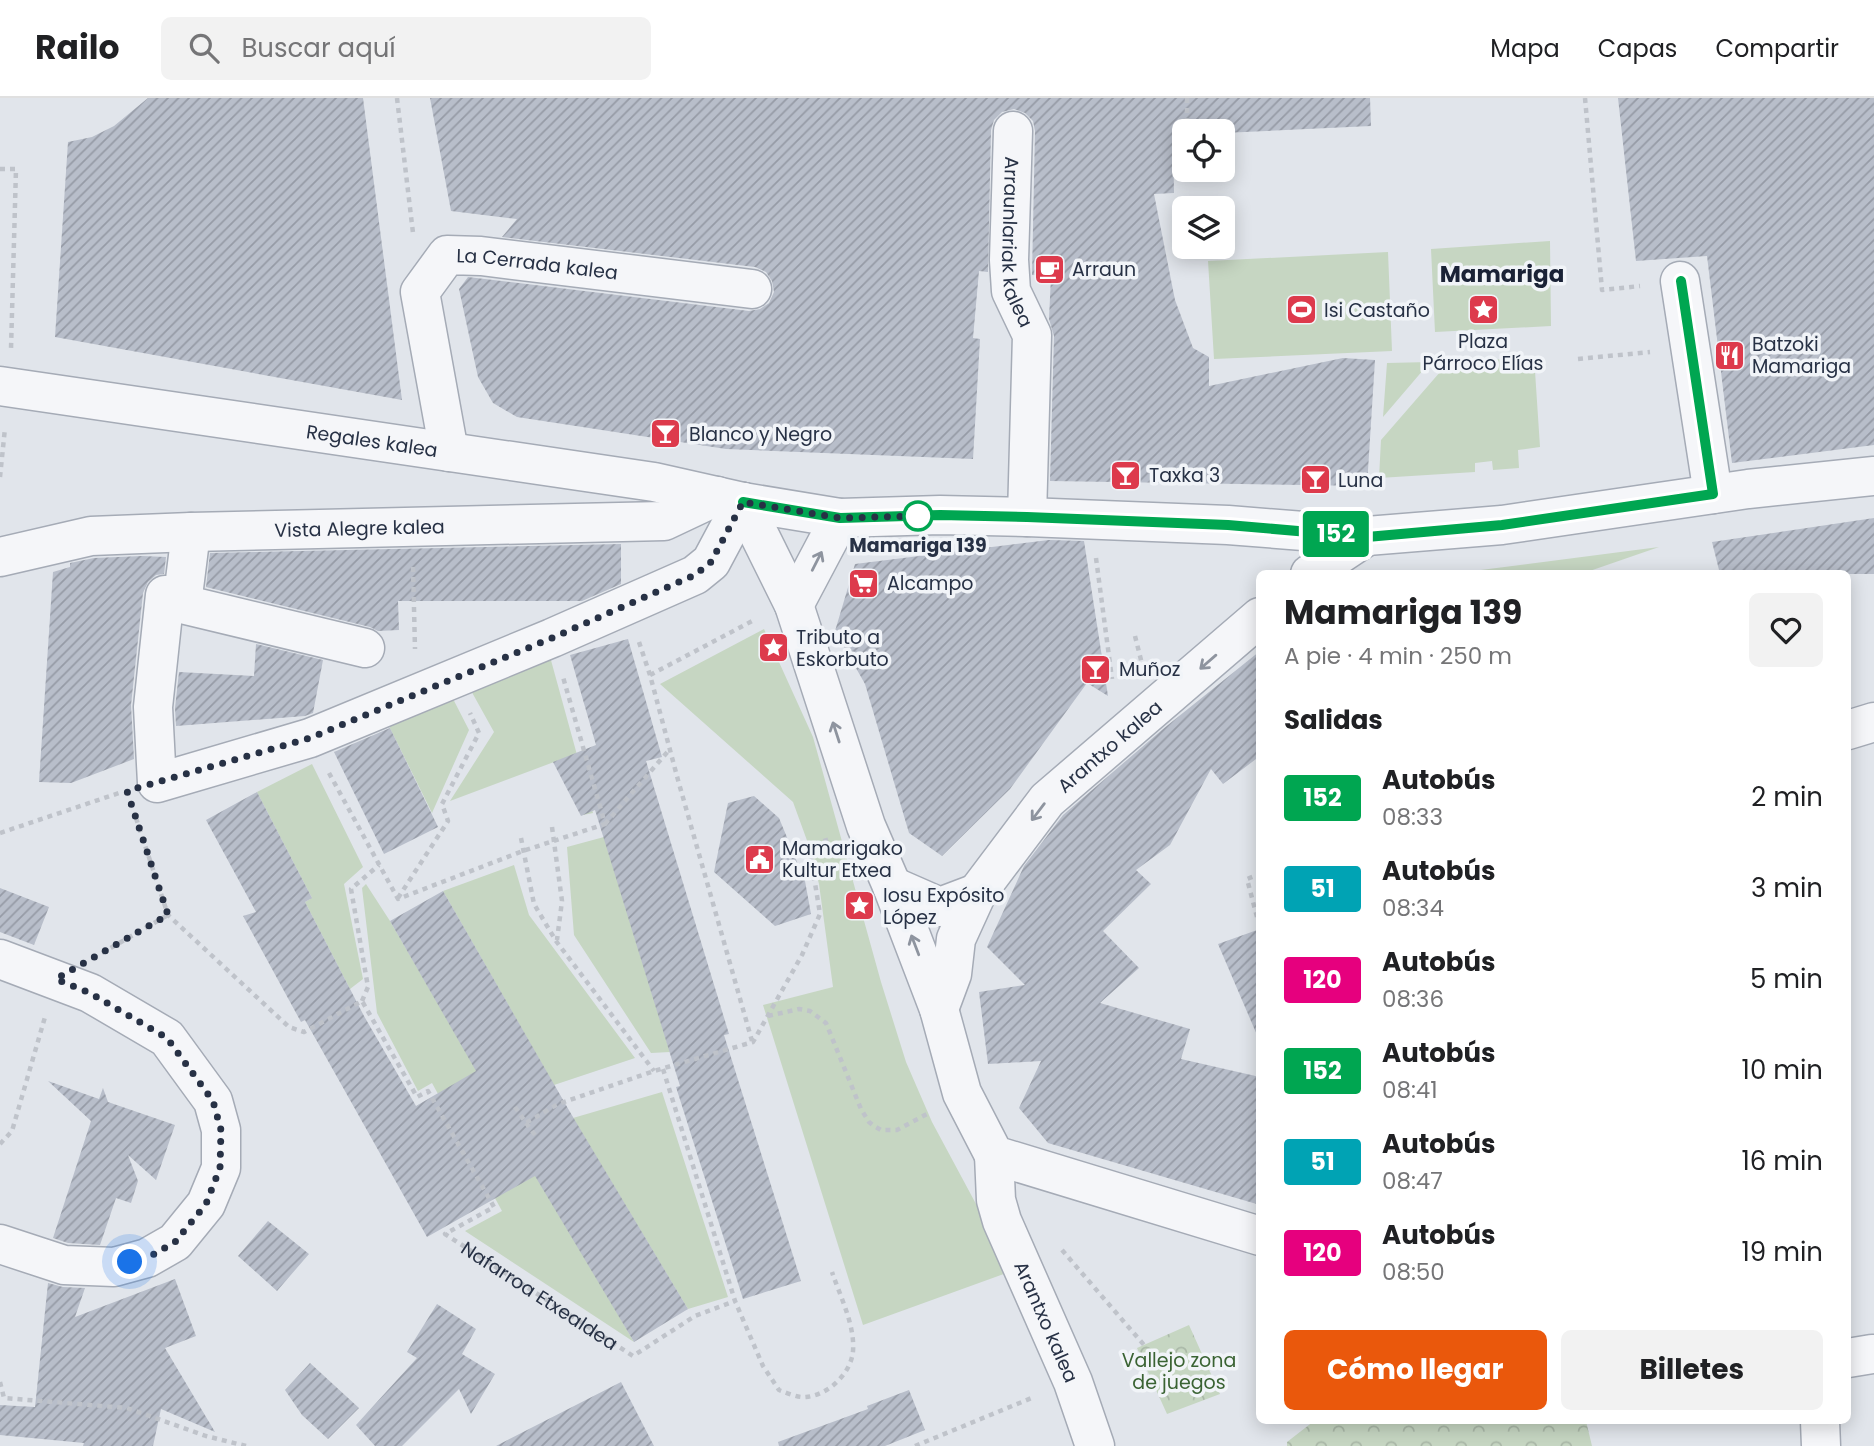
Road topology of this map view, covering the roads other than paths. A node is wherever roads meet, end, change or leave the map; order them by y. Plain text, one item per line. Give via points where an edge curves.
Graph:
1 (1013, 131) dead end
2 (1681, 281) dead end
3 (752, 289) dead end
4 (6, 387) edge
5 (449, 452) junction
6 (1874, 475) edge
7 (1713, 494) junction
8 (730, 499) junction
9 (1027, 517) junction
10 (840, 518) junction
11 (191, 532) junction
12 (1367, 537) junction
13 (0, 557) edge
14 (1316, 570) edge
15 (164, 594) dead end
16 (794, 605) junction
17 (1256, 620) edge
18 (365, 648) dead end
19 (1874, 722) edge
20 (1851, 729) edge
21 (892, 886) junction
22 (977, 893) junction
23 (0, 959) edge
24 (939, 1009) junction
25 (994, 1154) junction
26 (1256, 1235) edge
27 (0, 1244) edge
28 (1820, 1424) edge
29 (1095, 1446) edge
30 (1821, 1446) edge

1 - 9 street, Arraunlariak kalea via 1011,291 1032,335
2 - 7 street
3 - 5 street, La Cerrada kalea via 447,255 420,292
4 - 5 street, Regales kalea
5 - 8 street, Regales kalea via 654,482
6 - 7 street, Regales kalea
7 - 12 street, Regales kalea via 1502,525
8 - 10 street, Regales kalea
8 - 11 street, Vista Alegre kalea via 664,521
8 - 15 street via 711,562 695,575 310,738 142,787
8 - 16 street, Arantxo kalea
9 - 10 street, Regales kalea
9 - 12 street, Regales kalea via 1228,525
16 -> 10 street
11 - 13 street, Vista Alegre kalea via 91,536
11 - 18 street via 182,604
12 - 14 street
21 -> 16 street, Arantxo kalea via 866,826
17 -> 22 street, Arantxo kalea via 1047,800
19 - 20 street
21 - 22 street via 940,907
24 -> 21 street, Arantxo kalea
22 - 24 street, Arantxo kalea via 957,939 953,974
23 - 27 street via 90,993 167,1038 213,1101 221,1130 220,1168 206,1204 175,1242 147,1258 114,1267 64,1265
24 - 25 street, Arantxo kalea via 962,1093
25 - 26 street
25 - 29 street, Arantxo kalea via 1002,1221 1073,1382
28 - 30 street

